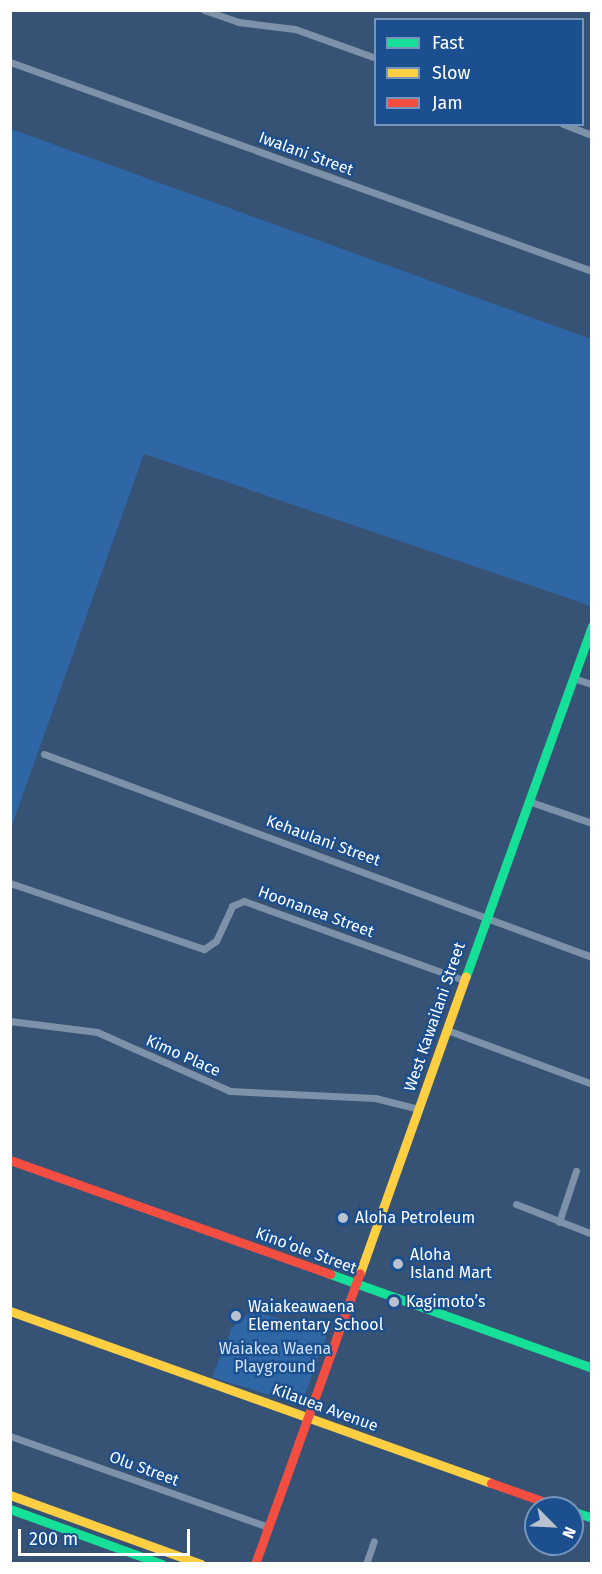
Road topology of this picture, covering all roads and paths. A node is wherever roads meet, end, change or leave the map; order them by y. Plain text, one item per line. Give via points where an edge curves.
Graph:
1 (204, 10) edge
2 (374, 58) edge
3 (10, 62) edge
4 (567, 126) edge
5 (591, 135) edge
6 (591, 271) edge
7 (591, 626) edge
8 (573, 678) junction
9 (591, 684) edge
10 (44, 754) dead end
11 (528, 801) junction
12 (591, 823) edge
13 (10, 883) edge
14 (487, 915) junction
15 (591, 957) edge
16 (464, 980) junction
17 (10, 1021) edge
18 (447, 1030) junction
19 (591, 1084) edge
20 (419, 1109) junction
21 (10, 1160) edge
22 (576, 1172) dead end
23 (516, 1204) dead end
24 (559, 1222) junction
25 (591, 1234) edge
26 (355, 1284) junction
27 (10, 1311) edge
28 (591, 1368) edge
29 (307, 1418) junction
30 (10, 1436) edge
31 (10, 1495) edge
32 (528, 1496) edge
33 (10, 1509) edge
34 (268, 1527) junction
35 (374, 1541) dead end
36 (162, 1563) edge
37 (201, 1563) edge
38 (255, 1563) edge
39 (366, 1563) edge

1 - 2 street via 238,22 295,29
3 - 6 street, Iwalani Street
4 - 5 street
7 - 8 main road, West Kawailani Street
8 - 9 street
8 - 11 main road, West Kawailani Street
10 - 14 street, Kehaulani Street
11 - 12 street
11 - 14 main road, West Kawailani Street
13 - 16 street, Hoonanea Street via 204,949 216,941 232,906 244,901
14 - 15 street, Kehaulani Street
14 - 16 main road, West Kawailani Street
16 - 18 main road, West Kawailani Street
17 - 20 street, Kimo Place via 97,1032 230,1090 375,1098
18 - 19 street
18 - 20 main road, West Kawailani Street
20 - 26 main road, West Kawailani Street
21 - 26 main road, Kinoʻole Street
22 - 24 street
23 - 24 street
24 - 25 street
26 - 28 main road, Kinoʻole Street
26 - 29 main road, West Kawailani Street
27 - 29 main road, Kilauea Avenue
29 - 32 main road, Kilauea Avenue
29 - 34 main road, West Kawailani Street
30 - 34 street, Olu Street
31 - 37 main road
33 - 36 main road
34 - 38 main road, West Kawailani Street
35 - 39 street

